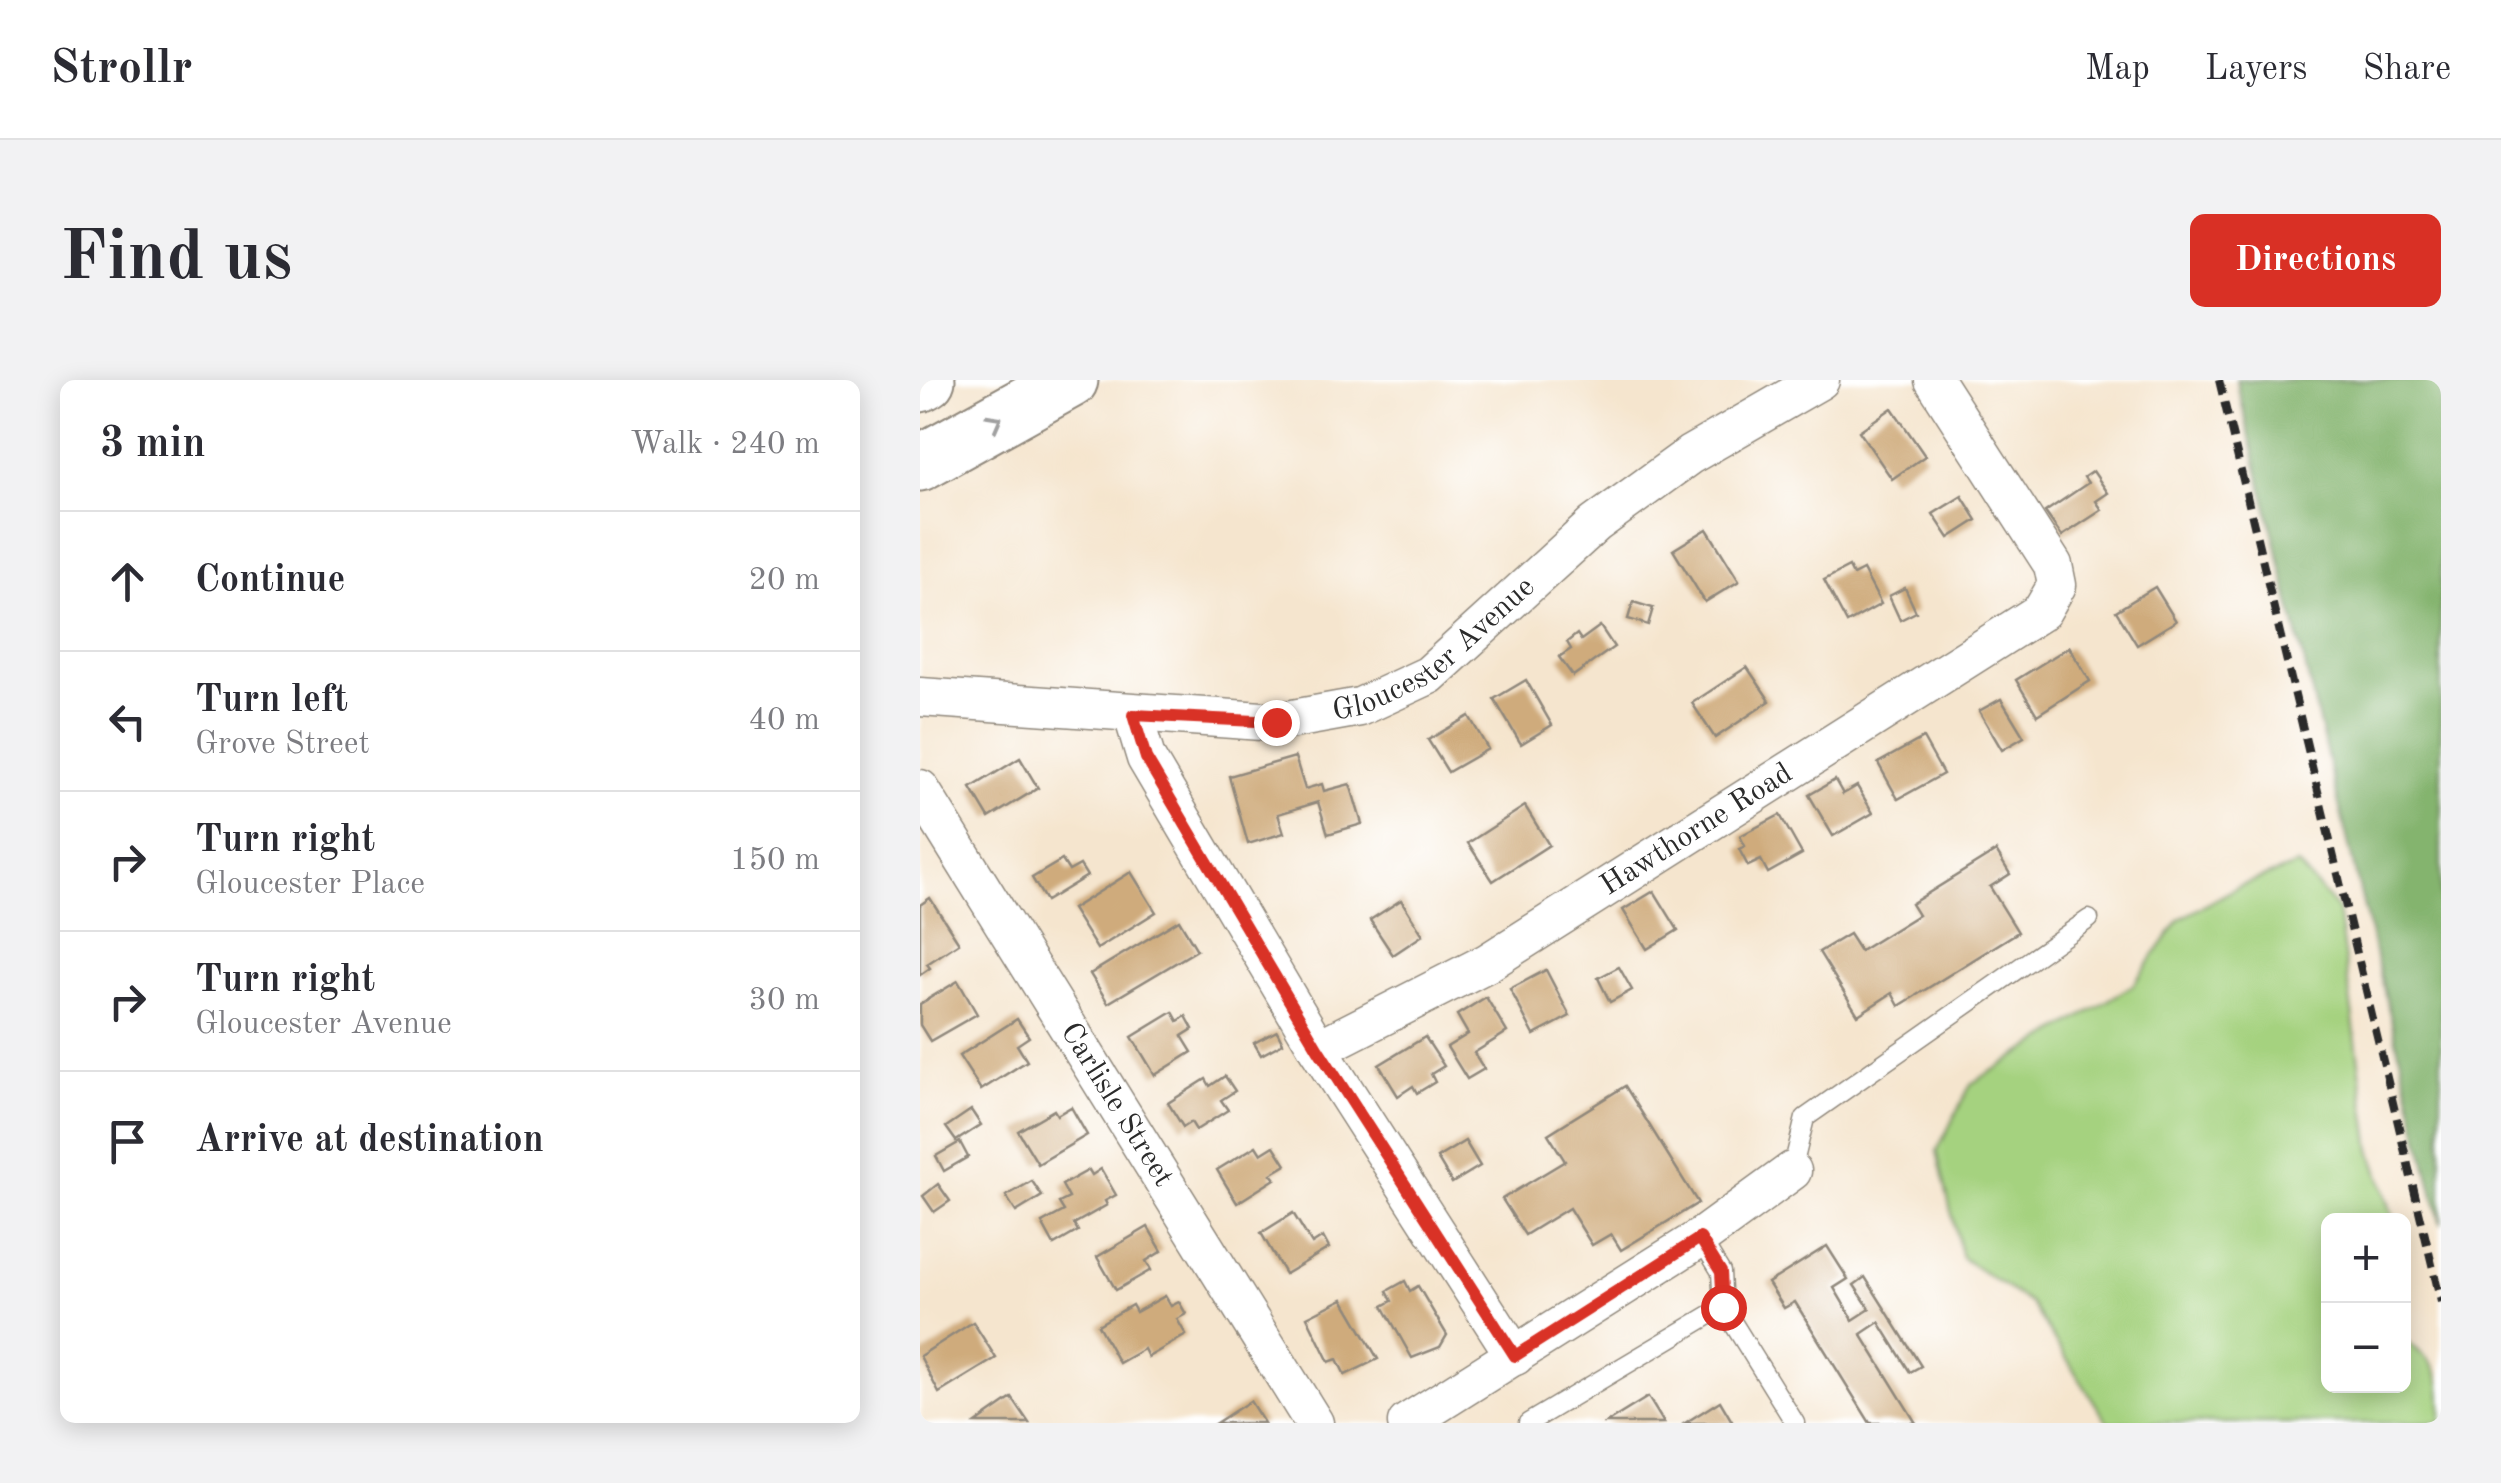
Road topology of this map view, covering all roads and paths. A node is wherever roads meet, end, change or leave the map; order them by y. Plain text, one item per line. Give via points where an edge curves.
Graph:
1 (927, 380) edge
2 (1070, 380) edge
3 (1820, 380) edge
4 (1934, 380) edge
5 (920, 384) edge
6 (920, 463) edge
7 (920, 696) edge
8 (1133, 715) junction
9 (920, 789) edge
10 (2089, 919) dead end
11 (1318, 1049) junction
12 (1792, 1171) joint
13 (1700, 1238) junction
14 (1723, 1307) junction
15 (1515, 1356) junction
16 (1422, 1419) edge
17 (1314, 1423) edge
18 (1528, 1423) edge
19 (1795, 1423) edge

1 - 5 highway
6 -> 2 highway
3 - 8 street, Gloucester Avenue via 1690,454 1627,501 1429,676 1392,695 1324,716 1276,722
4 - 11 street, Hawthorne Road via 2054,565 2052,599 2024,625 1503,952
7 - 8 street, Gloucester Avenue
8 - 11 street via 1146,758
9 - 17 street, Carlisle Street
10 - 12 lane via 1805,1118
11 - 15 street
12 - 13 street
13 - 14 lane via 1721,1272
13 - 15 street
14 - 18 lane
14 - 19 lane
15 - 16 street

